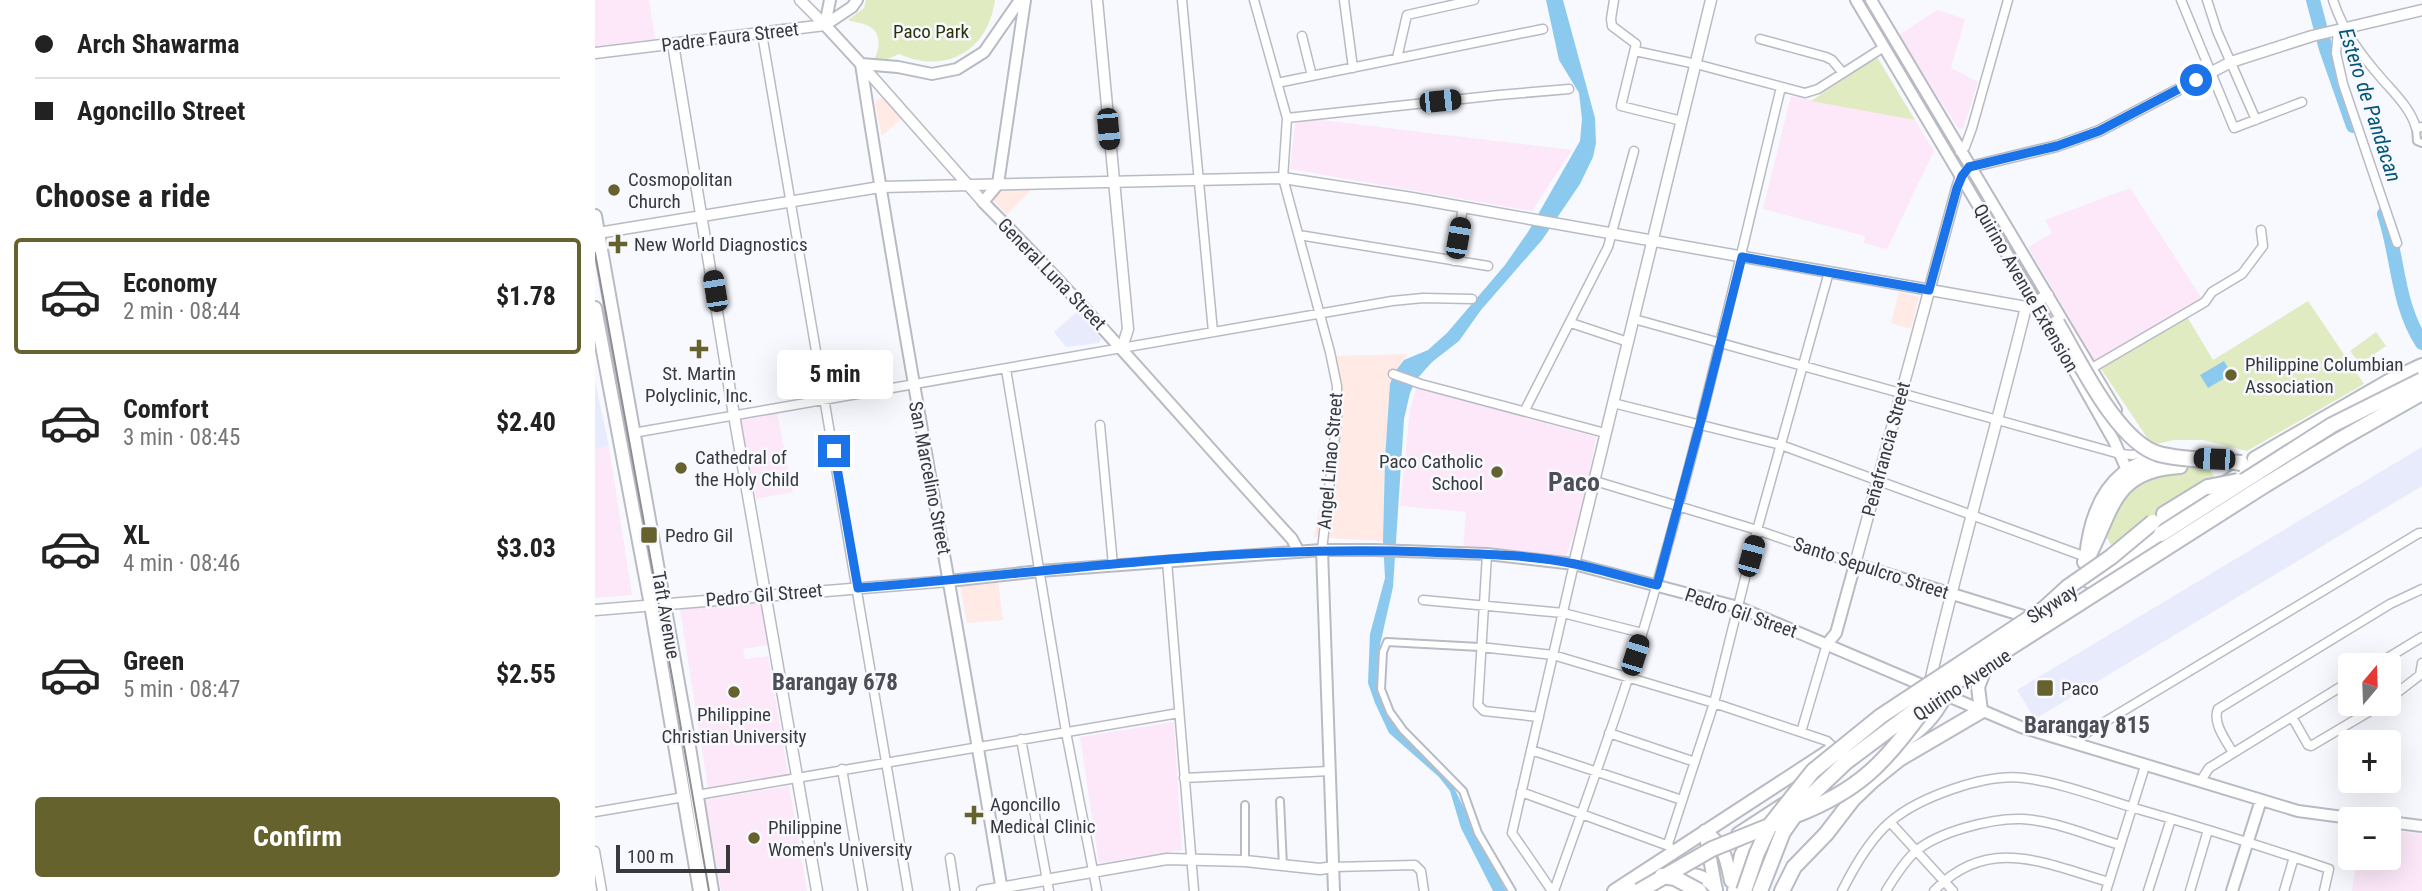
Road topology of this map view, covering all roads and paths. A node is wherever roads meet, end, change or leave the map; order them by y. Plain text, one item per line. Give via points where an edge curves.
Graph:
1 (800, 0) edge
2 (830, 0) edge
3 (857, 0) edge
4 (1020, 0) edge
5 (1025, 0) edge
6 (1097, 0) edge
7 (1182, 0) edge
8 (1254, 0) edge
9 (1344, 0) edge
10 (1474, 0) edge
11 (1614, 0) edge
12 (1711, 0) edge
13 (1856, 0) edge
14 (1871, 0) edge
15 (2008, 0) edge
16 (2181, 0) edge
17 (2207, 0) edge
18 (2333, 0) edge
19 (2422, 10) edge
20 (825, 25) junction
21 (1543, 29) dead end
22 (2339, 30) junction
23 (762, 34) junction
24 (1302, 36) dead end
25 (1760, 39) dead end
26 (673, 44) junction
27 (1636, 47) junction
28 (1884, 47) junction
29 (595, 53) edge
30 (1397, 58) junction
31 (2231, 62) junction
32 (862, 64) junction
33 (1696, 64) junction
34 (1353, 68) junction
35 (2210, 72) junction
36 (1843, 73) junction
37 (1312, 76) junction
38 (1277, 83) junction
39 (1781, 87) junction
40 (1569, 89) dead end
41 (2302, 102) dead end
42 (1287, 118) junction
43 (2256, 120) junction
44 (1682, 121) junction
45 (2419, 127) edge
46 (2422, 143) edge
47 (1634, 151) dead end
48 (1960, 152) junction
49 (1969, 167) junction
50 (1962, 176) junction
51 (1283, 178) junction
52 (1199, 179) junction
53 (1113, 181) junction
54 (997, 184) junction
55 (967, 185) junction
56 (880, 187) junction
57 (790, 200) junction
58 (983, 202) junction
59 (1462, 207) junction
60 (595, 216) edge
61 (703, 217) junction
62 (2261, 230) dead end
63 (598, 233) junction
64 (1612, 234) junction
65 (1299, 235) junction
66 (1652, 242) junction
67 (2396, 243) dead end
68 (1742, 257) junction
69 (1454, 261) junction
70 (1487, 266) dead end
71 (1829, 272) junction
72 (1929, 290) junction
73 (2048, 295) junction
74 (1472, 299) dead end
75 (2031, 305) junction
76 (595, 308) edge
77 (1319, 313) junction
78 (1634, 319) junction
79 (1571, 323) junction
80 (2057, 323) dead end
81 (1213, 332) junction
82 (1628, 342) junction
83 (1720, 344) junction
84 (1122, 348) junction
85 (1803, 366) junction
86 (2422, 366) edge
87 (2092, 368) junction
88 (1006, 369) junction
89 (2422, 373) edge
90 (1393, 374) dead end
91 (2422, 380) edge
92 (912, 384) junction
93 (2422, 393) edge
94 (1900, 394) junction
95 (2422, 398) edge
96 (824, 400) junction
97 (1613, 404) junction
98 (1525, 410) junction
99 (734, 415) junction
100 (1998, 419) junction
101 (1700, 424) junction
102 (1100, 425) dead end
103 (633, 433) junction
104 (1605, 433) junction
105 (1781, 445) junction
106 (2120, 454) junction
107 (2148, 456) junction
108 (2199, 457) junction
109 (2262, 460) junction
110 (2241, 463) junction
111 (2129, 475) junction
112 (1878, 480) junction
113 (1595, 481) junction
114 (2236, 482) junction
115 (2246, 502) junction
116 (1678, 508) junction
117 (1971, 515) junction
118 (1757, 530) junction
119 (2422, 533) edge
120 (1322, 550) junction
121 (1299, 552) junction
122 (1487, 554) junction
123 (2086, 559) junction
124 (1167, 561) junction
125 (1574, 564) junction
126 (1855, 564) junction
127 (1113, 565) junction
128 (1039, 571) junction
129 (949, 581) junction
130 (2075, 582) junction
131 (1657, 585) junction
132 (858, 588) junction
133 (2422, 589) edge
134 (1949, 594) junction
135 (765, 595) junction
136 (1423, 600) dead end
137 (657, 604) junction
138 (1484, 605) junction
139 (1738, 607) junction
140 (2045, 608) junction
141 (595, 610) edge
142 (1563, 613) junction
143 (2027, 617) junction
144 (2067, 617) junction
145 (1642, 634) junction
146 (2422, 636) edge
147 (1826, 644) junction
148 (1480, 647) junction
149 (2396, 653) edge
150 (1553, 655) junction
151 (2422, 663) edge
152 (1985, 669) junction
153 (1628, 677) junction
154 (2338, 689) edge
155 (2401, 692) edge
156 (1935, 694) junction
157 (1714, 702) junction
158 (1981, 711) junction
159 (1179, 713) junction
160 (2362, 716) edge
161 (1539, 717) junction
162 (2293, 717) junction
163 (1066, 732) junction
164 (1801, 732) junction
165 (1609, 733) junction
166 (1021, 739) junction
167 (2078, 745) junction
168 (979, 746) junction
169 (1833, 748) junction
170 (1531, 750) junction
171 (2233, 753) junction
172 (887, 761) junction
173 (1695, 762) junction
174 (2145, 766) junction
175 (842, 769) junction
176 (1330, 771) junction
177 (1596, 771) junction
178 (796, 776) junction
179 (1185, 778) junction
180 (2200, 782) junction
181 (1521, 792) junction
182 (690, 796) junction
183 (1853, 799) junction
184 (1682, 800) junction
185 (1280, 801) dead end
186 (2264, 801) junction
187 (1245, 805) dead end
188 (2132, 807) junction
189 (1773, 811) junction
190 (595, 812) edge
191 (1581, 814) junction
192 (2338, 817) edge
193 (2171, 819) junction
194 (1890, 822) junction
195 (2401, 823) edge
196 (2422, 826) edge
197 (2208, 830) junction
198 (1705, 831) junction
199 (2251, 844) junction
200 (1721, 845) junction
201 (2120, 845) junction
202 (1671, 848) junction
203 (595, 851) edge
204 (1916, 851) junction
205 (1710, 853) junction
206 (950, 858) dead end
207 (1191, 858) junction
208 (2294, 858) junction
209 (1245, 861) junction
210 (1283, 866) junction
211 (1333, 867) junction
212 (1094, 873) junction
213 (1674, 876) junction
214 (1047, 879) junction
215 (1944, 881) junction
216 (2109, 881) junction
217 (1002, 889) edge
218 (1716, 890) edge
219 (602, 891) edge
220 (700, 891) edge
221 (712, 891) edge
222 (817, 891) edge
223 (863, 891) edge
224 (908, 891) edge
225 (955, 891) edge
226 (982, 891) edge
227 (1049, 891) edge
228 (1097, 891) edge
229 (1194, 891) edge
230 (1334, 891) edge
231 (1424, 891) edge
232 (1512, 891) edge
233 (1553, 891) edge
234 (1614, 891) edge
235 (1627, 891) edge
236 (1639, 891) edge
237 (1652, 891) edge
238 (1678, 891) edge
239 (1699, 891) edge
240 (1733, 891) edge
241 (1744, 891) edge
242 (1760, 891) edge
243 (1782, 891) edge
244 (1842, 891) edge
245 (1886, 891) edge
246 (1934, 891) edge
247 (1953, 891) edge
248 (2106, 891) edge
249 (2148, 891) edge
250 (2190, 891) edge
251 (2232, 891) edge
252 (2239, 891) edge
253 (2284, 891) edge
254 (2324, 891) edge

1 - 20 street, General Luna Street
2 - 20 main road
3 - 20 main road, Padre Faura Street
4 - 32 main road via 984,52 957,69 932,74
5 - 54 main road
6 - 53 street
7 - 52 street
8 - 38 street, Angel Linao Street
9 - 34 street
10 - 30 street via 1407,15
11 - 27 street via 1612,26
12 - 33 street
13 - 28 main road, Quirino Avenue Extension
14 - 48 main road, Quirino Avenue Extension
15 - 48 street via 1972,128
16 - 35 street
17 - 31 street
18 - 22 street
19 - 22 street
20 - 23 street, Padre Faura Street
20 - 32 main road, General Luna Street
21 - 30 street
22 - 31 street
22 - 45 street
22 - 67 street via 2336,53 2343,85
23 - 26 street, Padre Faura Street
23 - 57 street
24 - 37 street
25 - 36 street via 1826,57
26 - 29 street, Padre Faura Street
26 - 61 street
27 - 33 street
27 - 44 street via 1621,106
28 - 36 street
28 - 50 main road, Quirino Avenue Extension
30 - 34 street
31 - 35 street
31 - 43 street
32 - 55 street, General Luna Street
32 - 56 main road, San Marcelino Street
33 - 39 street
33 - 44 street
34 - 37 street
35 - 43 street via 2232,127
35 - 49 street via 2099,131
36 - 39 street via 1811,92
37 - 38 street
38 - 42 street, Angel Linao Street
39 - 68 street
40 - 42 street
41 - 43 street
42 - 51 street, Angel Linao Street
44 - 66 street
45 - 46 street via 2417,141
47 - 64 street
48 - 49 main road, Quirino Avenue Extension
49 - 50 street, Peñafrancia Street
49 - 73 main road, Quirino Avenue Extension
50 - 72 street, Peñafrancia Street
50 - 75 main road, Quirino Avenue Extension
51 - 52 street
51 - 59 street
51 - 65 street, Angel Linao Street
52 - 53 street
52 - 81 street
53 - 54 street
53 - 84 street via 1128,329
54 - 55 street
54 - 58 main road
55 - 56 street
55 - 58 street, General Luna Street
56 - 57 street
56 - 92 main road, San Marcelino Street
57 - 61 street
57 - 96 street
58 - 84 main road, General Luna Street
59 - 64 street
59 - 69 street
60 - 63 main road, Taft Avenue
61 - 63 street
61 - 99 street
62 - 87 street via 2263,246 2242,274 2212,292 2205,302
63 - 103 main road, Taft Avenue
64 - 66 street
64 - 79 street
65 - 69 street
65 - 77 street, Angel Linao Street
66 - 68 street
66 - 78 street
68 - 71 street
68 - 83 street
69 - 70 street
71 - 72 street
71 - 85 street
72 - 75 street
72 - 94 street, Peñafrancia Street
73 - 75 street
73 - 87 main road, Quirino Avenue Extension
74 - 77 street via 1392,300
75 - 100 street
75 - 106 main road, Quirino Avenue Extension
76 - 137 main road, Taft Avenue
77 - 81 street
77 - 120 street, Angel Linao Street via 1337,386
78 - 82 street
78 - 83 street
79 - 82 street
79 - 98 street
80 - 110 highway, bridge via 2119,425 2136,443 2168,456
81 - 84 street
82 - 97 street
83 - 85 street
83 - 101 street
84 - 88 street
84 - 121 main road, General Luna Street via 1295,542
85 - 94 street
85 - 105 street
86 - 110 highway
87 - 107 main road, Quirino Avenue Extension
88 - 92 street
88 - 128 street
89 - 109 main road, Quirino Avenue
89 - 140 highway, bridge via 2389,398 2258,474 2208,487 2159,518
90 - 98 street
91 - 140 highway, Skyway, bridge via 2332,425
92 - 96 street
92 - 129 main road, San Marcelino Street
93 - 156 highway, Skyway, bridge via 2265,485
94 - 100 street
94 - 112 street, Peñafrancia Street
95 - 115 main road, Quirino Avenue
96 - 99 street
96 - 132 street
97 - 101 street
97 - 104 street
98 - 104 street
99 - 103 street
99 - 135 street
100 - 106 street
100 - 117 street
101 - 105 street
101 - 116 street
102 - 127 street
103 - 137 main road, Taft Avenue
104 - 113 street
105 - 112 street
105 - 118 street
106 - 107 street
106 - 111 main road, Quirino Avenue Extension
107 - 108 main road
107 - 111 main road
108 - 109 main road via 2233,464
108 - 114 main road via 2223,468
109 - 114 main road, Quirino Avenue
110 - 111 highway, bridge via 2166,467
111 - 123 highway
112 - 117 street
112 - 126 street, Peñafrancia Street
113 - 116 street, Santo Sepulcro Street
113 - 125 street
114 - 115 main road
114 - 130 main road, Quirino Avenue
114 - 144 main road via 2083,597
115 - 144 main road, Quirino Avenue
116 - 118 street, Santo Sepulcro Street
116 - 131 street
117 - 123 street
117 - 134 street
118 - 126 street, Santo Sepulcro Street
118 - 139 street
119 - 167 street via 2084,735
120 - 121 main road, Pedro Gil Street
120 - 122 main road, Pedro Gil Street
120 - 176 main road, Angel Linao Street
121 - 124 main road, Pedro Gil Street
122 - 125 main road, Pedro Gil Street
122 - 138 street
123 - 130 main road, Quirino Avenue
124 - 127 main road, Pedro Gil Street
124 - 159 street
125 - 131 main road, Pedro Gil Street
125 - 142 street
126 - 134 main road, Santo Sepulcro Street
126 - 147 main road, Peñafrancia Street via 1836,633
127 - 128 main road, Pedro Gil Street
128 - 129 main road, Pedro Gil Street
128 - 163 street
129 - 132 street, Pedro Gil Street
129 - 168 main road, San Marcelino Street
130 - 143 main road, Quirino Avenue
131 - 139 main road, Pedro Gil Street
131 - 145 street
132 - 135 street, Pedro Gil Street
132 - 172 street
133 - 171 street via 2218,709 2221,732
134 - 143 main road, Santo Sepulcro Street
134 - 156 street
135 - 137 street, Pedro Gil Street
135 - 178 street
136 - 138 street
137 - 141 street, Pedro Gil Street
137 - 182 main road, Taft Avenue
138 - 142 street
138 - 148 street
139 - 147 main road, Pedro Gil Street
139 - 157 street
140 - 241 highway, Skyway, bridge via 1881,716 1813,771 1770,825
142 - 145 street
142 - 150 street
143 - 156 main road, Quirino Avenue
144 - 152 main road, Quirino Avenue
145 - 153 street
146 - 149 street
147 - 156 main road, Pedro Gil Street
147 - 164 street, Peñafrancia Street
148 - 150 street
148 - 161 street via 1479,709
148 - 232 street via 1387,642 1381,689 1403,730 1463,791 1478,833
150 - 153 street
150 - 161 street
151 - 155 street via 2420,675
152 - 156 main road, Quirino Avenue
152 - 158 main road via 1978,687
153 - 157 street
153 - 165 street
154 - 162 street
156 - 158 main road, Pedro Gil Street
156 - 169 main road, Quirino Avenue
156 - 183 highway via 1933,717 1874,763
156 - 189 main road, Quirino Avenue via 1859,757
156 - 236 highway, bridge via 1890,753 1852,789 1826,804 1732,839
156 - 242 highway, Skyway, bridge via 1846,762 1804,803 1783,832
157 - 164 street
157 - 173 street
158 - 167 main road, Pedro Gil Street
158 - 183 highway via 1899,759
159 - 163 street
159 - 179 street
160 - 162 street via 2311,746
161 - 170 street
162 - 171 street
163 - 166 street
163 - 212 street
164 - 169 street via 1827,741
165 - 173 street
165 - 177 street
166 - 168 street
166 - 214 street
167 - 174 main road, Pedro Gil Street
168 - 172 street
168 - 217 main road, San Marcelino Street
169 - 198 main road, Quirino Avenue
170 - 177 street
170 - 181 street
171 - 180 street via 2209,768
172 - 175 street
172 - 224 street
173 - 184 street
174 - 180 main road, Pedro Gil Street
174 - 188 street
175 - 178 street
175 - 223 street
176 - 179 street
176 - 211 main road, Angel Linao Street
177 - 184 street
177 - 191 street
178 - 182 street
178 - 222 street
179 - 207 street
180 - 186 main road, Pedro Gil Street
181 - 191 street
181 - 233 street via 1512,833
182 - 190 street
182 - 220 main road, Taft Avenue
182 - 221 main road, Taft Avenue
183 - 243 highway via 1794,867
184 - 202 street
185 - 210 street
186 - 192 main road, Pedro Gil Street
186 - 199 main road
187 - 209 street
188 - 193 street
188 - 194 street via 2021,777 1958,787
188 - 201 street
189 - 200 main road, Quirino Avenue
189 - 240 main road via 1747,843
191 - 202 street
191 - 233 street
193 - 197 street
193 - 249 street
194 - 204 street
194 - 244 street
195 - 196 main road
197 - 199 street
197 - 250 street
198 - 200 main road
198 - 202 main road, Quirino Avenue
198 - 205 main road
199 - 208 street
199 - 251 main road
199 - 252 main road
200 - 205 main road, Quirino Avenue
200 - 240 main road
201 - 204 street via 2023,819 1977,824
201 - 216 street
202 - 234 main road, Quirino Avenue
203 - 219 street
204 - 215 street
204 - 245 street
205 - 213 main road, Quirino Avenue
205 - 218 main road
206 - 225 street
207 - 209 street
207 - 212 street
207 - 229 street
208 - 253 street
208 - 254 street via 2329,869
209 - 210 street
210 - 211 street
211 - 230 main road, Angel Linao Street
211 - 231 street via 1415,865 1422,871
212 - 214 street
212 - 228 street
213 - 218 main road via 1701,876
213 - 237 main road, Quirino Avenue
214 - 217 street
214 - 227 street
215 - 216 street via 1988,858 2010,856
215 - 246 street
215 - 247 street
216 - 248 street
217 - 226 street
235 - 239 highway, bridge via 1661,876
237 - 238 highway

